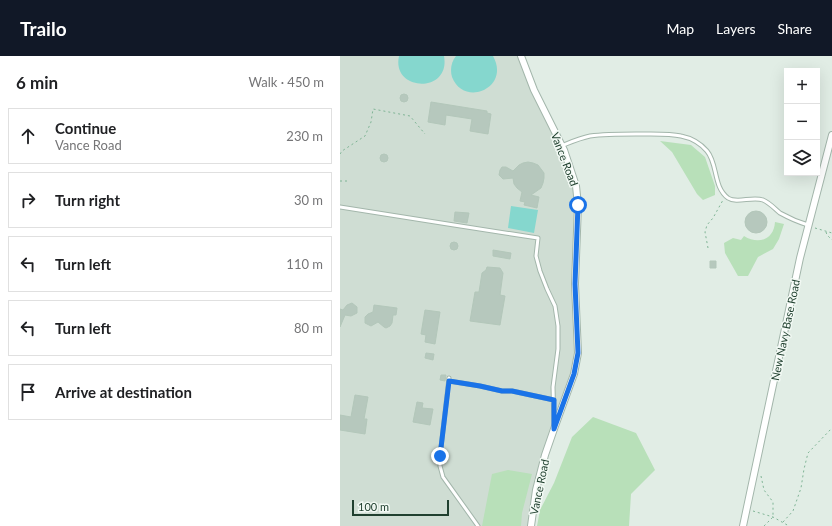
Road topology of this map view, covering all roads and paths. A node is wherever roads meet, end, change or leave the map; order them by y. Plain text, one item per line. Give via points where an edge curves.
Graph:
1 (521, 56) edge
2 (425, 134) dead end
3 (832, 135) edge
4 (562, 146) junction
5 (340, 154) edge
6 (340, 181) edge
7 (348, 181) dead end
8 (726, 196) junction
9 (340, 207) edge
10 (808, 225) junction
11 (826, 231) junction
12 (832, 233) edge
13 (832, 240) edge
14 (708, 248) dead end
15 (554, 400) junction
16 (832, 428) edge
17 (554, 429) junction
18 (760, 471) dead end
19 (746, 510) junction
20 (773, 517) junction
21 (783, 522) junction
22 (478, 526) edge
23 (531, 526) edge
24 (743, 526) edge
25 (764, 526) edge
26 (789, 526) edge

1 - 4 street, Vance Road via 534,90
2 - 5 path via 410,116 373,109 371,122 364,136
3 - 10 street, New Navy Base Road
4 - 8 lane via 578,139 609,135 659,134 691,139 708,152 717,180
4 - 17 street, Vance Road via 576,186 578,205 575,284 578,353 574,374
6 - 7 path
8 - 10 lane via 733,200 756,198 765,201 790,219
8 - 14 path via 707,225 705,232
9 - 15 lane via 538,238 536,256 555,306 558,326
10 - 11 path
10 - 19 street, New Navy Base Road
11 - 12 path
11 - 13 path
15 - 17 lane
15 - 22 lane via 449,379 440,466 443,477
16 - 21 path via 808,453 793,511
17 - 23 street, Vance Road via 536,490
18 - 20 path via 764,490 773,502
19 - 20 path
19 - 24 street, New Navy Base Road
20 - 21 path
20 - 25 path
21 - 26 path

